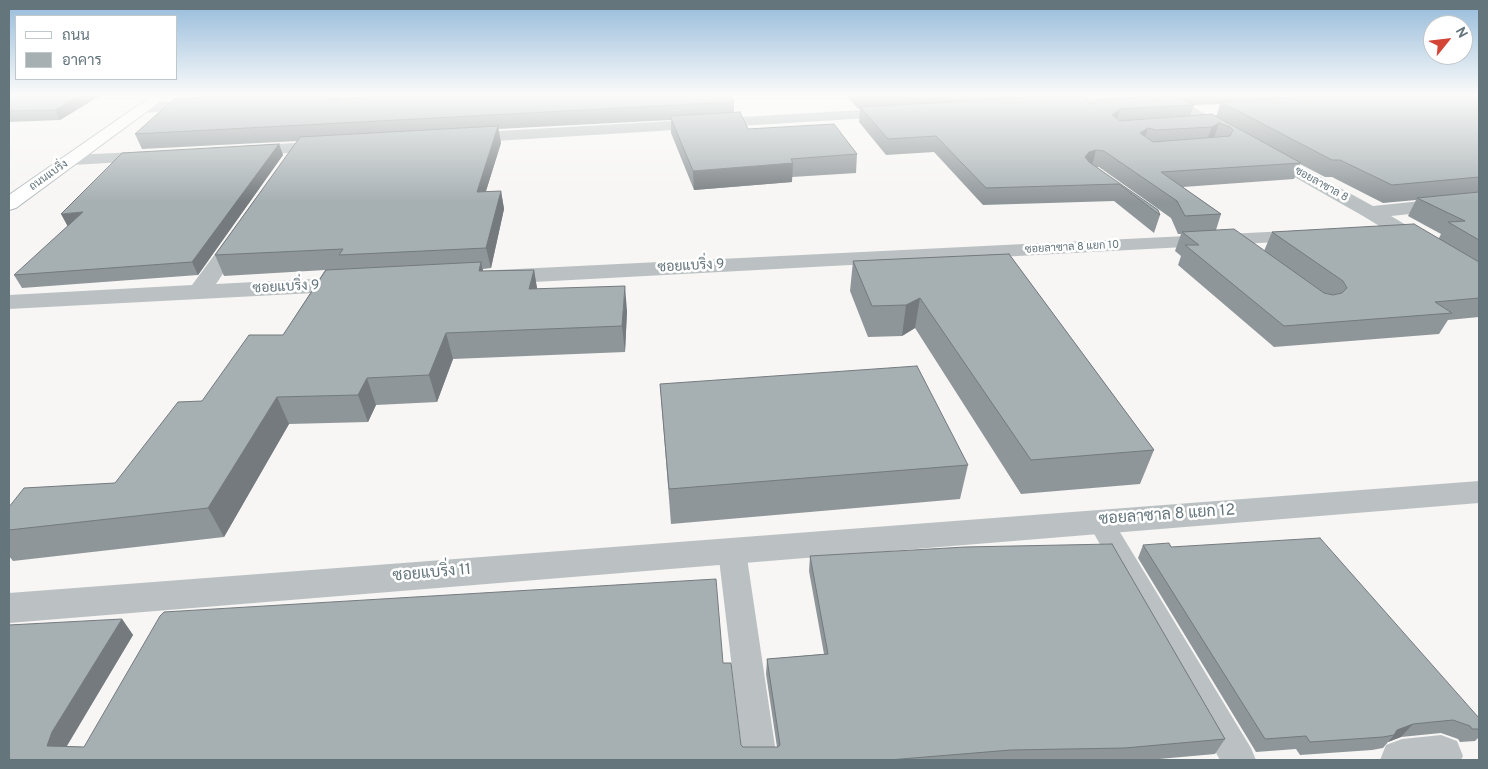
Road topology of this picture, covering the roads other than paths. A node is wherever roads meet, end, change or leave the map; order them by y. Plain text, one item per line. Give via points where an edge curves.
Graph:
1 (112, 131) edge
2 (586, 131) edge
3 (1237, 131) edge
4 (446, 139) edge
5 (348, 145) edge
6 (230, 152) edge
7 (171, 155) edge
8 (72, 160) junction
9 (1479, 201) edge
10 (9, 204) edge
11 (249, 220) edge
12 (1370, 223) junction
13 (1331, 235) edge
14 (1232, 240) junction
15 (1255, 257) edge
16 (743, 264) joint
17 (1479, 277) edge
18 (476, 278) edge
19 (377, 283) edge
20 (200, 292) junction
21 (9, 302) edge
22 (1479, 492) edge
23 (1100, 521) junction
24 (856, 541) joint
25 (732, 551) junction
26 (174, 595) junction
27 (9, 608) edge
28 (156, 628) edge
29 (760, 760) edge
30 (1239, 760) edge

1 - 8 main road, ถนนแบริ่ง
2 - 4 street
3 - 12 street, ซอยลาซาล 8
5 - 6 street via 293,156
7 - 8 street
8 - 10 main road, ถนนแบริ่ง
9 - 12 street
11 - 20 street
12 - 17 street via 1400,231
13 - 14 street, ซอยลาซาล 8 แยก 10
14 - 15 street
14 - 16 street, ซอยลาซาล 8 แยก 10 via 1166,234
16 - 18 street, ซอยแบริ่ง 9
19 - 20 street, ซอยแบริ่ง 9
20 - 21 street, ซอยแบริ่ง 9
22 - 23 street, ซอยลาซาล 8 แยก 12
23 - 24 street, ซอยลาซาล 8 แยก 12
23 - 30 lane
24 - 25 street, ซอยแบริ่ง 11
25 - 26 street, ซอยแบริ่ง 11
25 - 29 lane
26 - 27 street, ซอยแบริ่ง 11
26 - 28 lane

